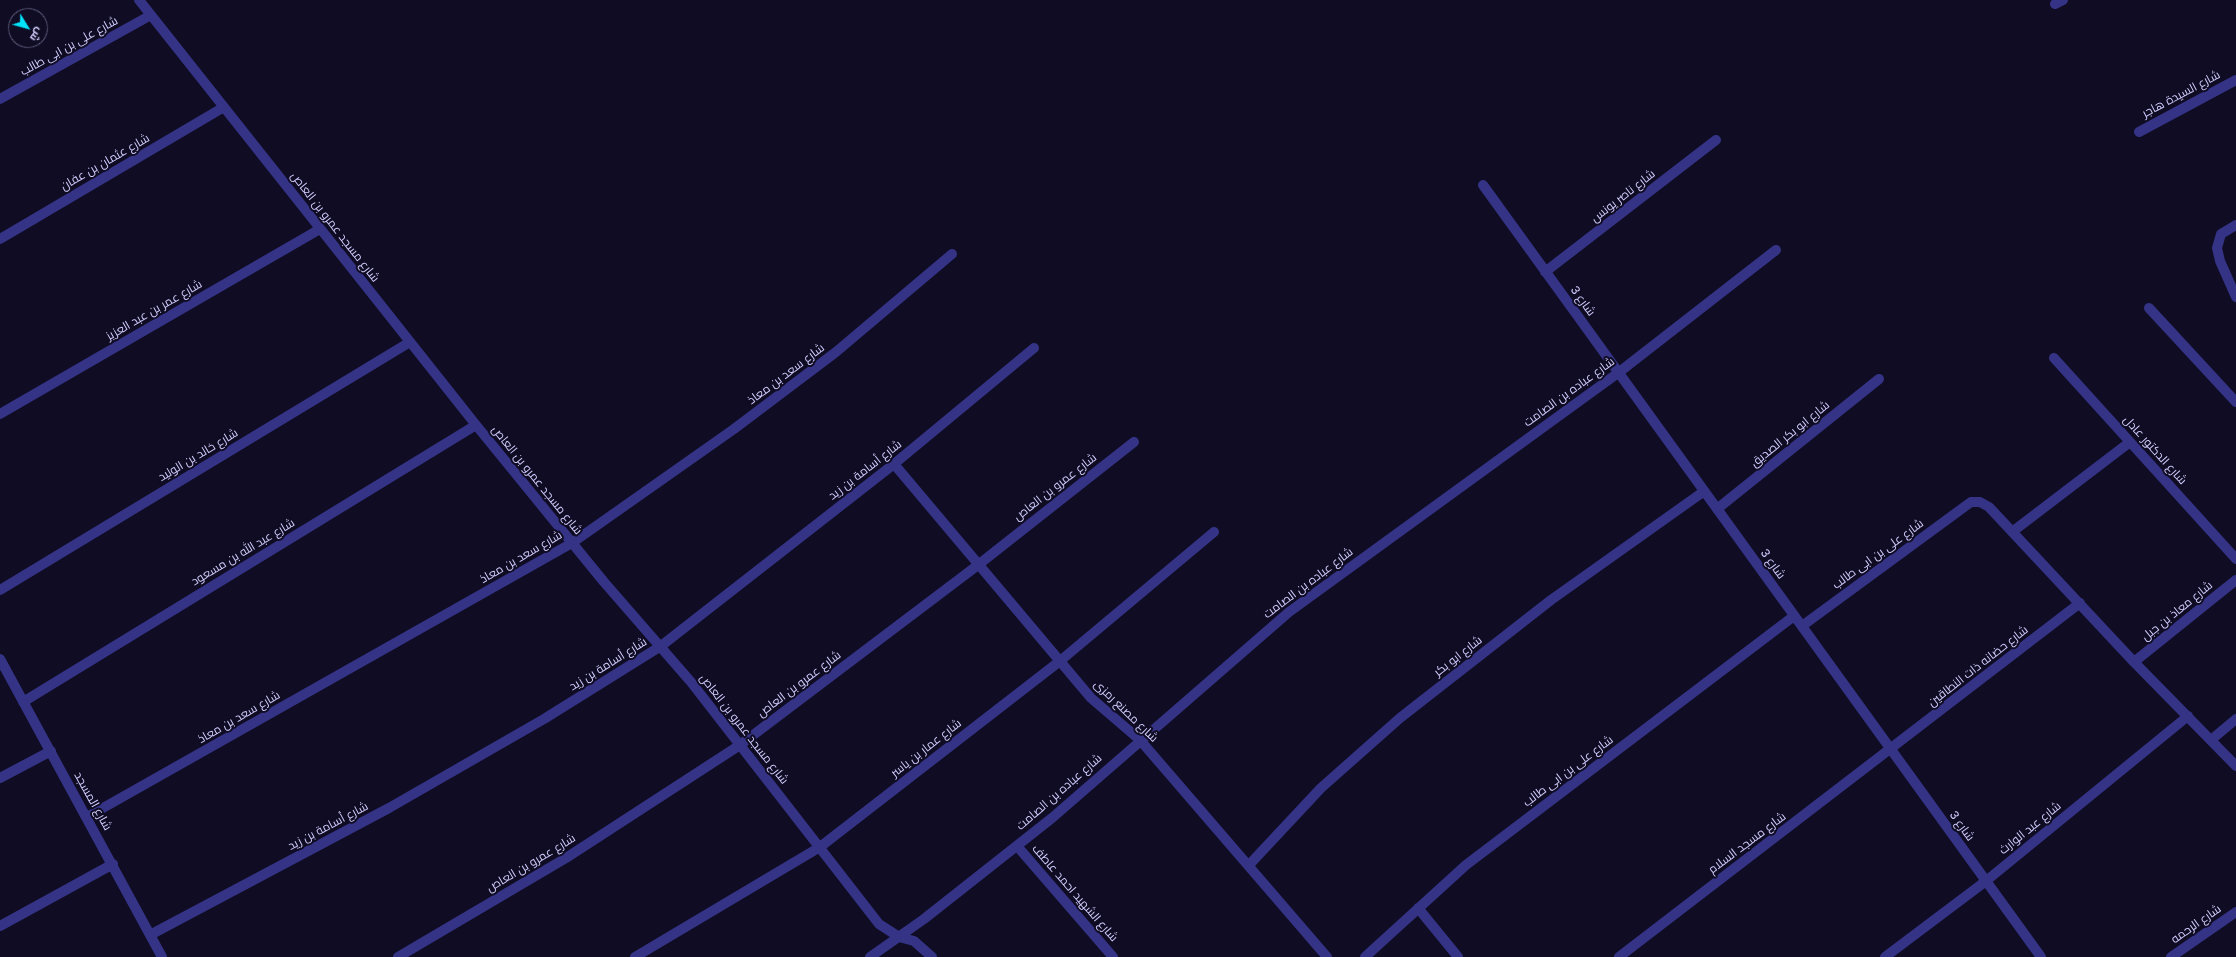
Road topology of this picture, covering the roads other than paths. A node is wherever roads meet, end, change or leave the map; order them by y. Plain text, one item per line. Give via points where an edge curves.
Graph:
1 (139, 0) edge
2 (151, 15) junction
3 (2236, 80) edge
4 (0, 99) edge
5 (224, 107) junction
6 (2139, 132) dead end
7 (1716, 140) dead end
8 (1483, 185) dead end
9 (2236, 225) edge
10 (320, 229) junction
11 (0, 239) edge
12 (1776, 250) dead end
13 (952, 254) dead end
14 (1546, 272) junction
15 (2236, 297) edge
16 (2149, 308) dead end
17 (410, 342) junction
18 (1034, 348) dead end
19 (2054, 358) dead end
20 (1618, 372) junction
21 (1879, 379) dead end
22 (2236, 402) edge
23 (0, 414) edge
24 (476, 425) junction
25 (1134, 442) dead end
26 (2130, 442) junction
27 (894, 464) junction
28 (1703, 492) junction
29 (1717, 509) junction
30 (1214, 532) dead end
31 (2012, 532) junction
32 (572, 543) junction
33 (2236, 559) edge
34 (978, 565) junction
35 (2236, 580) edge
36 (0, 590) edge
37 (2080, 603) junction
38 (1794, 616) junction
39 (1802, 626) junction
40 (661, 646) junction
41 (0, 659) edge
42 (1060, 661) junction
43 (2134, 662) junction
44 (23, 702) junction
45 (2188, 716) junction
46 (2236, 719) edge
47 (1140, 740) junction
48 (2211, 740) junction
49 (740, 745) junction
50 (1890, 749) junction
51 (51, 751) junction
52 (2236, 766) edge
53 (0, 778) edge
54 (88, 817) junction
55 (1017, 846) junction
56 (820, 848) junction
57 (113, 864) junction
58 (1249, 865) junction
59 (1986, 881) junction
60 (1418, 908) junction
61 (2236, 912) edge
62 (0, 926) edge
63 (150, 935) junction
64 (899, 937) junction
65 (162, 957) edge
66 (398, 957) edge
67 (635, 957) edge
68 (870, 957) edge
69 (932, 957) edge
70 (1113, 957) edge
71 (1327, 957) edge
72 (1365, 957) edge
73 (1458, 957) edge
74 (1619, 957) edge
75 (1885, 957) edge
76 (2041, 957) edge
77 (2171, 957) edge

1 - 2 street, شارع مسجد عمرو بن العاص
2 - 4 street, شارع على بن ابى طالب
2 - 5 street, شارع مسجد عمرو بن العاص
3 - 6 street, شارع السيدة هاجر
5 - 10 street, شارع مسجد عمرو بن العاص
5 - 11 street, شارع عثمان بن عفان
7 - 14 street, شارع ناصر يونس
8 - 14 street, شارع 3
9 - 15 street via 2221,234 2217,248
10 - 17 street, شارع مسجد عمرو بن العاص
10 - 23 street, شارع عمر بن عبد العزيز
12 - 20 street, شارع عباده بن الصامت
13 - 32 street, شارع سعد بن معاذ via 836,352 734,429
14 - 20 street, شارع 3
16 - 22 street
17 - 24 street, شارع مسجد عمرو بن العاص
17 - 36 street, شارع خالد بن الوليد
18 - 27 street, شارع أسامة بن زيد
19 - 26 street, شارع الدكتور عادل
20 - 28 street, شارع 3
20 - 47 street, شارع عباده بن الصامت via 1289,612
21 - 29 street, شارع ابو بكر الصديق
24 - 32 street, شارع مسجد عمرو بن العاص
24 - 44 street, شارع عبد الله بن مسعود
25 - 34 street, شارع عمرو بن العاص
26 - 31 street
26 - 33 street, شارع الدكتور عادل
27 - 34 street, شارع مصنع رمزى
27 - 40 street, شارع أسامة بن زيد
28 - 29 street, شارع 3
28 - 58 street, شارع ابو بكر via 1551,600 1400,718 1321,788
29 - 38 street, شارع 3
30 - 42 street, شارع عمار بن ياسر
31 - 37 street
31 - 39 street, شارع على بن ابى طالب via 1985,504 1971,502
32 - 40 street, شارع مسجد عمرو بن العاص
32 - 54 street, شارع سعد بن معاذ
34 - 42 street, شارع مصنع رمزى
34 - 49 street, شارع عمرو بن العاص
35 - 43 street, شارع معاذ بن جبل
37 - 43 street
37 - 50 street, شارع حضانه ذات النطاقين
38 - 39 street, شارع 3
38 - 60 street, شارع على بن ابى طالب via 1485,851
39 - 50 street, شارع 3
40 - 49 street, شارع مسجد عمرو بن العاص
40 - 63 street, شارع أسامة بن زيد via 544,719 389,808
41 - 44 street, شارع المسجد
42 - 47 street, شارع مصنع رمزى via 1091,698
42 - 56 street, شارع عمار بن ياسر
43 - 45 street
44 - 51 street, شارع المسجد
45 - 48 street
45 - 59 street, شارع عبد الوارث
46 - 48 street
47 - 55 street, شارع عباده بن الصامت
47 - 58 street, شارع مصنع رمزى
48 - 52 street
49 - 56 street, شارع مسجد عمرو بن العاص
49 - 66 street, شارع عمرو بن العاص via 566,858
50 - 59 street, شارع 3
50 - 74 street, شارع مسجد السلام
51 - 53 street
51 - 54 street, شارع المسجد
54 - 57 street, شارع المسجد
55 - 64 street, شارع عباده بن الصامت
55 - 70 street, شارع الشهيد احمد عاطف
56 - 64 street, شارع مسجد عمرو بن العاص via 879,924
56 - 67 street, شارع عمار بن ياسر
57 - 62 street
57 - 63 street, شارع المسجد
58 - 71 street, شارع مصنع رمزى
59 - 75 street, شارع عبد الوارث
59 - 76 street, شارع 3
60 - 72 street, شارع على بن ابى طالب
60 - 73 street
61 - 77 street, شارع الرحمه
63 - 65 street, شارع المسجد
64 - 68 street, شارع عباده بن الصامت
64 - 69 street, شارع مسجد عمرو بن العاص via 914,941

